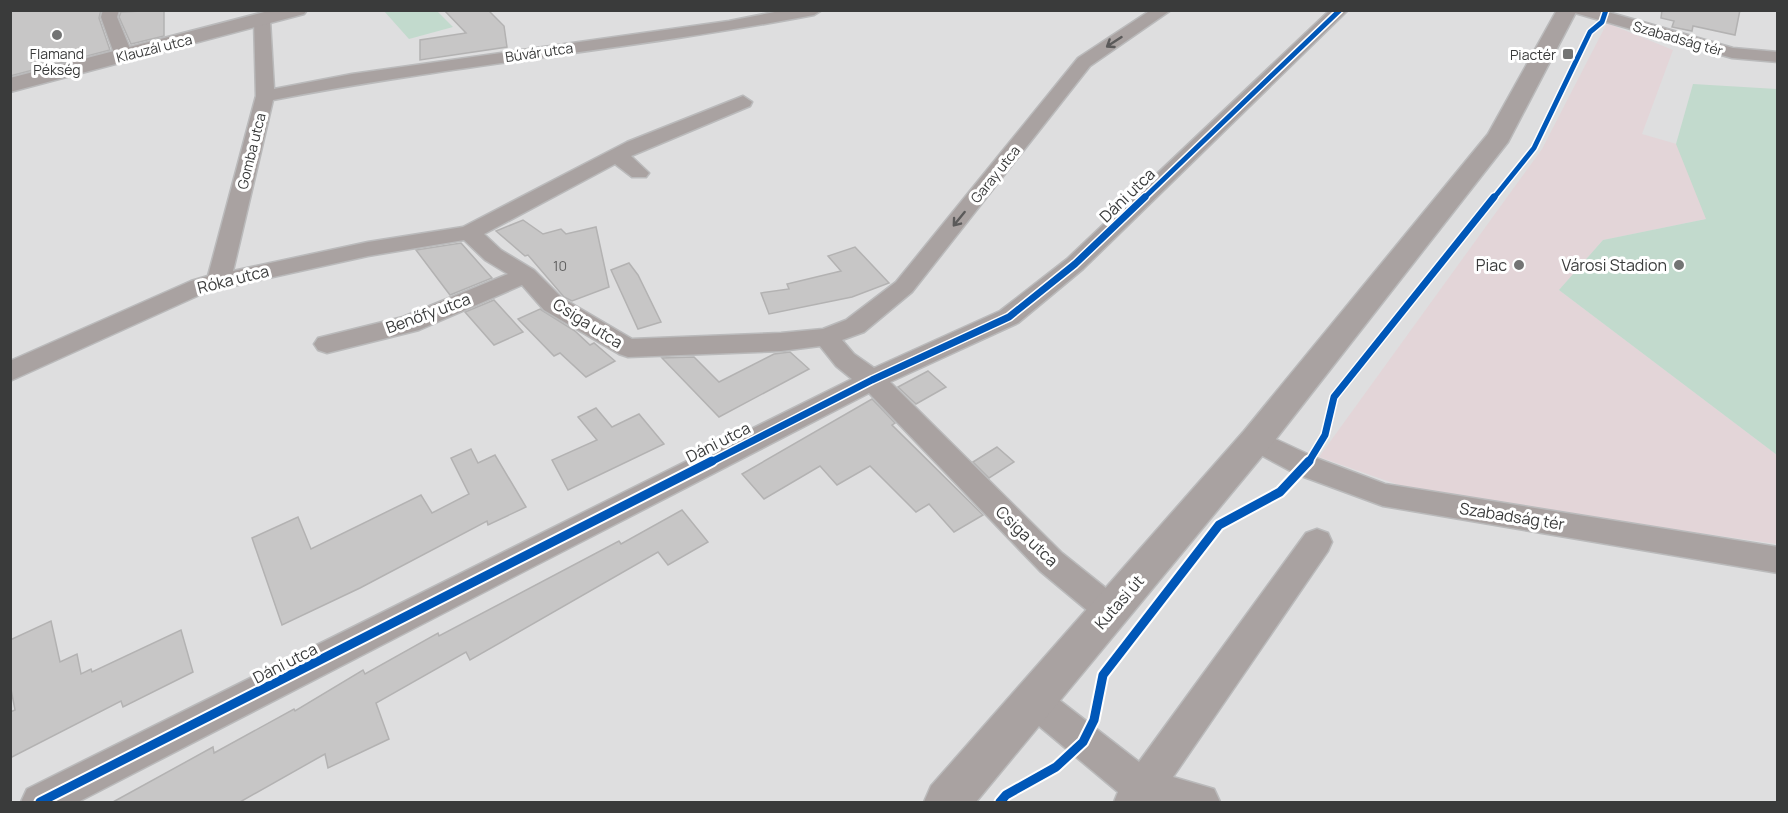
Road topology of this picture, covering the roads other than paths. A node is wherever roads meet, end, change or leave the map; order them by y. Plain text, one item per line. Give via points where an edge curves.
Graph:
1 (111, 10) edge
2 (297, 10) edge
3 (814, 10) edge
4 (1164, 10) edge
5 (1340, 10) edge
6 (1567, 10) edge
7 (1581, 10) edge
8 (262, 20) junction
9 (124, 56) junction
10 (1778, 57) edge
11 (10, 85) edge
12 (265, 96) junction
13 (743, 102) dead end
14 (617, 155) junction
15 (639, 173) dead end
16 (469, 233) junction
17 (526, 275) junction
18 (219, 280) junction
19 (826, 337) junction
20 (327, 344) dead end
21 (10, 372) edge
22 (872, 380) junction
23 (1256, 440) junction
24 (1317, 542) dead end
25 (1778, 560) edge
26 (1111, 611) junction
27 (1033, 700) junction
28 (1138, 796) edge
29 (40, 802) edge
30 (947, 802) edge
31 (1201, 802) edge

1 - 9 street via 109,17
2 - 8 street, Klauzál utca
3 - 12 street, Búvár utca via 729,26 352,79
4 -> 19 street, Garay utca via 1084,62 904,287 855,326
5 - 22 street, Dáni utca via 1075,264 1009,317
6 - 23 street, Kutasi út via 1499,136
7 - 10 street, Szabadság tér via 1732,53
8 - 9 street, Klauzál utca
8 - 12 street, Gomba utca
9 - 11 street, Klauzál utca
12 - 18 street, Gomba utca
13 - 14 street
14 - 15 street
14 - 16 street
16 - 17 street, Csiga utca via 493,255
16 - 18 street, Róka utca
17 - 19 street, Csiga utca via 553,304 628,348
17 - 20 street, Benőfy utca via 410,324
18 - 21 street, Róka utca via 132,315
19 - 22 street, Csiga utca via 845,360
22 - 26 street, Csiga utca via 1051,562
22 - 29 street, Dáni utca
23 - 25 street, Szabadság tér via 1306,466 1383,495
23 - 26 street, Kutasi út
24 - 28 street
26 - 27 street, Kutasi út
27 - 28 street
27 - 30 street, Kutasi út
28 - 31 street

